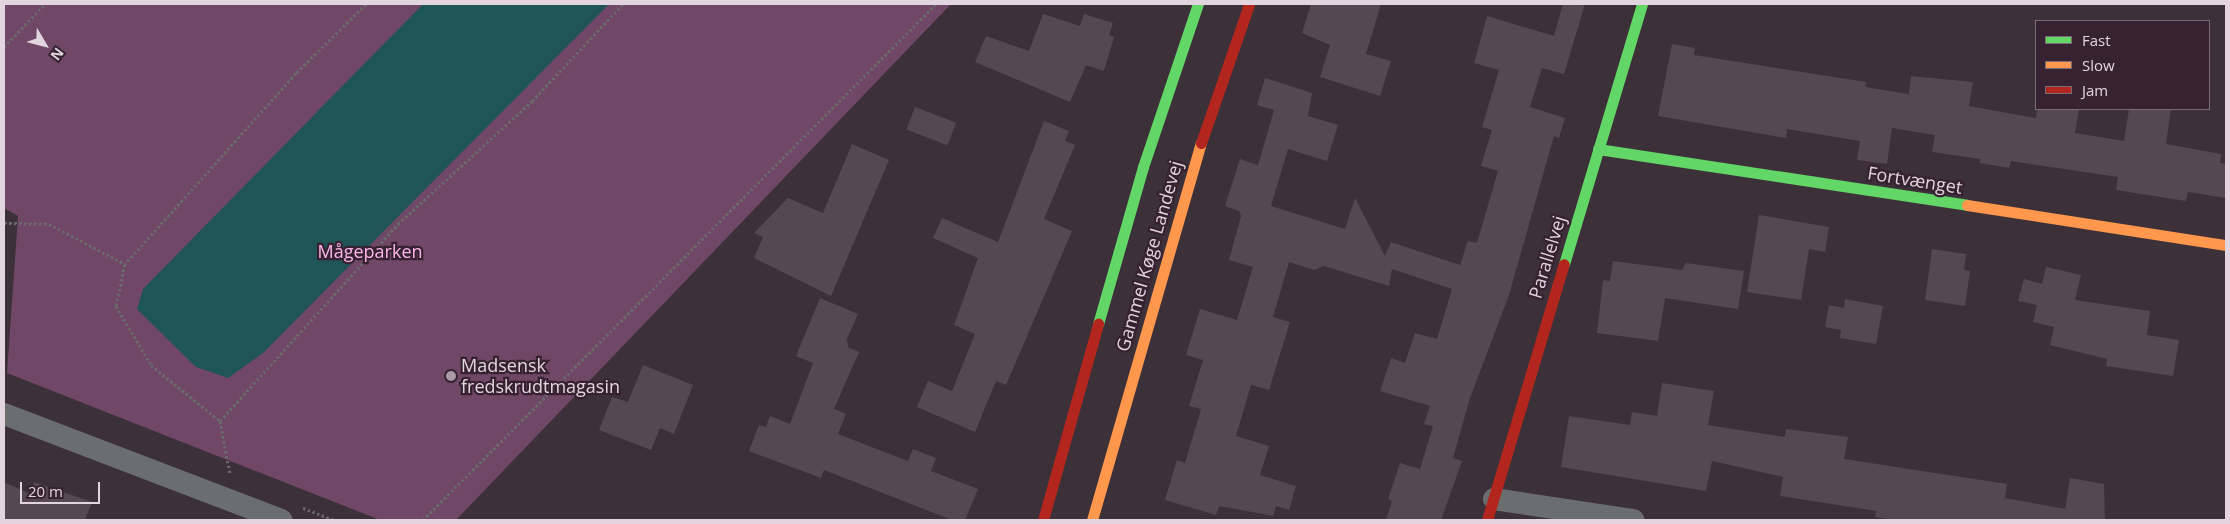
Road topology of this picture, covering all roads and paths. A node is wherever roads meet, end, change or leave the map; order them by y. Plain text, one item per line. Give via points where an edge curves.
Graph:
1 (45, 4) edge
2 (366, 4) edge
3 (623, 4) edge
4 (936, 4) edge
5 (1198, 4) edge
6 (1248, 4) edge
7 (1642, 4) edge
8 (4, 47) edge
9 (1598, 149) junction
10 (4, 223) edge
11 (2226, 245) edge
12 (125, 264) junction
13 (4, 414) edge
14 (220, 421) junction
15 (231, 480) dead end
16 (1494, 499) junction
17 (424, 519) edge
18 (281, 520) edge
19 (419, 520) edge
20 (1042, 520) edge
21 (1092, 520) edge
22 (1488, 520) edge
23 (1633, 520) edge

1 - 8 path
2 - 12 path via 296,73
3 - 14 path via 532,101 398,224
4 - 17 path
5 - 20 street, Gammel Køge Landevej via 1143,167
6 - 21 street, Gammel Køge Landevej via 1185,189
7 - 9 street, Parallelvej
9 - 11 street, Fortvænget
9 - 16 street, Parallelvej
10 - 12 path via 49,224
12 - 14 path via 116,306 151,366
13 - 18 street
14 - 15 path
16 - 22 street, Parallelvej
16 - 23 street
17 - 19 path

